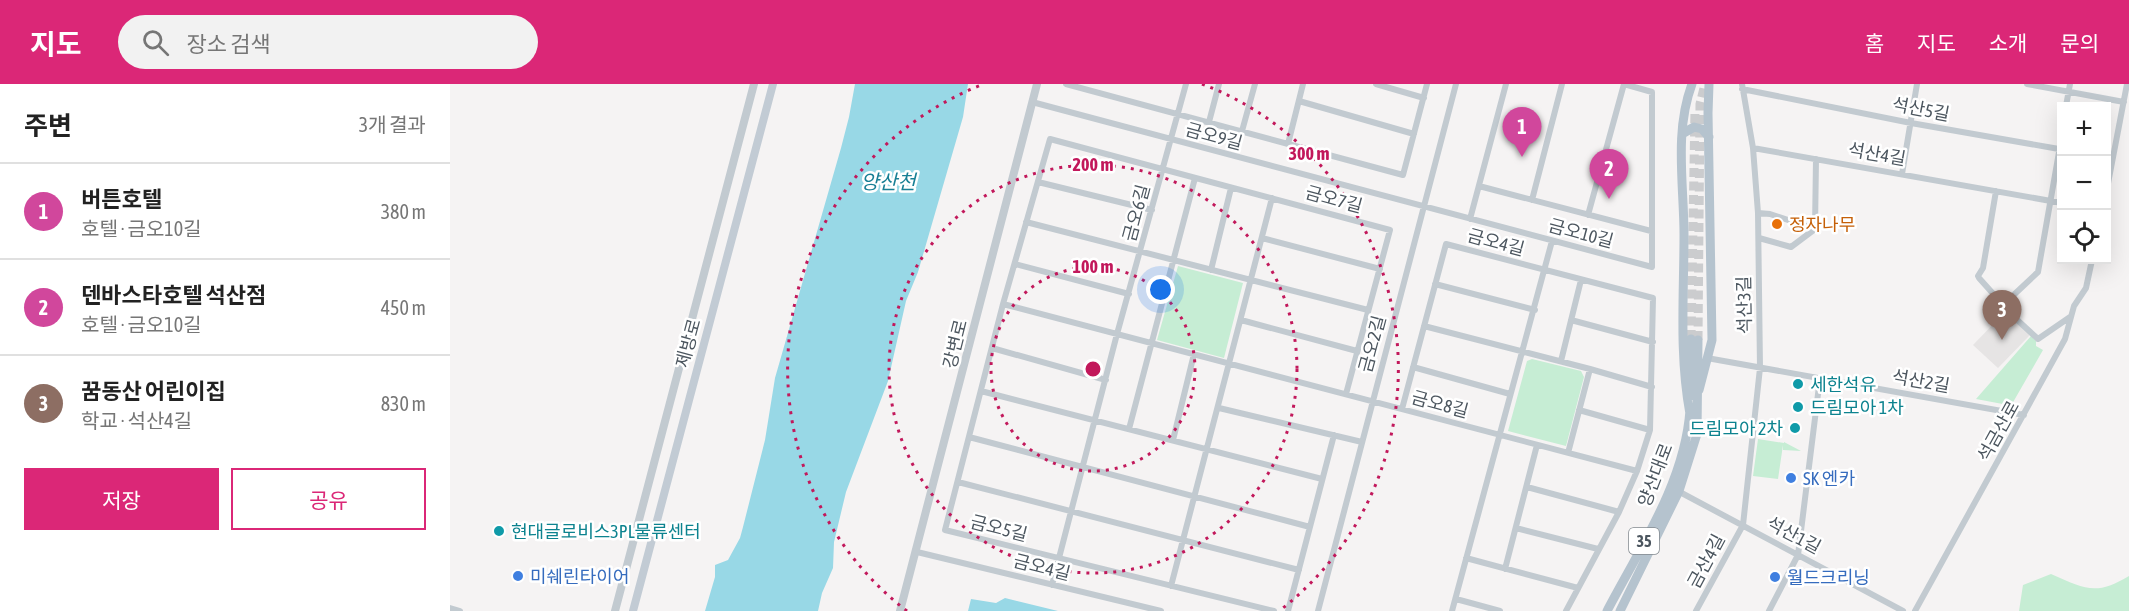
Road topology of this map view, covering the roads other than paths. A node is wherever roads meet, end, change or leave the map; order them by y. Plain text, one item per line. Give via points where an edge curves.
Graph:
1 (754, 84) edge
2 (773, 84) edge
3 (1037, 84) edge
4 (1066, 84) edge
5 (1186, 84) edge
6 (1219, 84) edge
7 (1255, 84) edge
8 (1303, 84) edge
9 (1376, 84) edge
10 (1427, 84) edge
11 (1456, 84) edge
12 (1506, 84) edge
13 (1562, 84) edge
14 (1624, 84) edge
15 (1692, 84) edge
16 (1709, 84) edge
17 (1917, 84) edge
18 (2027, 84) edge
19 (2070, 84) edge
20 (2127, 84) edge
21 (1742, 86) edge
22 (2069, 92) junction
23 (1424, 98) junction
24 (1299, 101) junction
25 (1032, 102) junction
26 (2067, 102) edge
27 (2124, 102) junction
28 (1178, 114) junction
29 (1209, 122) junction
30 (1911, 123) junction
31 (1242, 131) junction
32 (1414, 134) junction
33 (1682, 134) junction
34 (1709, 137) junction
35 (1172, 140) junction
36 (1288, 144) junction
37 (1753, 148) junction
38 (2057, 149) edge
39 (2058, 156) edge
40 (1816, 159) junction
41 (2111, 168) edge
42 (1163, 170) junction
43 (1902, 174) junction
44 (1195, 178) junction
45 (1038, 183) junction
46 (1479, 186) junction
47 (1231, 188) junction
48 (1996, 191) junction
49 (1272, 198) junction
50 (1532, 200) junction
51 (2050, 201) junction
52 (2057, 202) edge
53 (1424, 207) junction
54 (1152, 210) junction
55 (1758, 213) junction
56 (1588, 215) junction
57 (1470, 219) junction
58 (1026, 222) junction
59 (1815, 229) junction
60 (1651, 231) junction
61 (1262, 238) junction
62 (1759, 238) junction
63 (1552, 241) junction
64 (1140, 252) junction
65 (1174, 260) junction
66 (1015, 264) junction
67 (2091, 264) edge
68 (1380, 269) junction
69 (1210, 270) junction
70 (1545, 270) junction
71 (1251, 280) junction
72 (1581, 280) junction
73 (1435, 284) junction
74 (1129, 294) junction
75 (1003, 304) junction
76 (2004, 304) junction
77 (1368, 310) junction
78 (1535, 310) junction
79 (2071, 317) junction
80 (1241, 320) junction
81 (1571, 320) junction
82 (1424, 326) junction
83 (1117, 334) junction
84 (1653, 342) junction
85 (1152, 343) junction
86 (992, 348) junction
87 (1357, 351) junction
88 (1522, 351) junction
89 (1194, 354) junction
90 (1707, 357) junction
91 (1561, 361) junction
92 (1229, 363) junction
93 (1413, 367) junction
94 (1760, 368) junction
95 (1590, 369) junction
96 (1820, 378) junction
97 (1106, 380) junction
98 (1652, 387) junction
99 (1699, 390) junction
100 (981, 391) junction
101 (1346, 394) junction
102 (1510, 394) junction
103 (1373, 401) junction
104 (1219, 408) junction
105 (1402, 409) junction
106 (1579, 410) junction
107 (1690, 414) junction
108 (2024, 415) junction
109 (1095, 420) junction
110 (1129, 429) junction
111 (1650, 430) junction
112 (1334, 435) junction
113 (1499, 435) junction
114 (969, 437) junction
115 (1173, 440) junction
116 (1362, 442) junction
117 (1538, 445) junction
118 (1207, 449) junction
119 (1568, 453) junction
120 (1083, 467) junction
121 (1637, 471) junction
122 (1322, 479) junction
123 (958, 482) junction
124 (1527, 487) junction
125 (1674, 489) junction
126 (1194, 497) junction
127 (1071, 511) junction
128 (1619, 512) junction
129 (1743, 525) junction
130 (1310, 527) junction
131 (1516, 528) junction
132 (1182, 540) junction
133 (1598, 549) junction
134 (917, 552) junction
135 (1798, 555) junction
136 (1059, 558) junction
137 (1466, 558) junction
138 (1505, 568) junction
139 (1299, 570) junction
140 (1052, 585) junction
141 (1171, 586) junction
142 (1578, 588) junction
143 (1456, 598) junction
144 (450, 609) edge
145 (460, 611) edge
146 (615, 611) edge
147 (633, 611) edge
148 (900, 611) edge
149 (1161, 611) edge
150 (1274, 611) edge
151 (1288, 611) edge
152 (1318, 611) edge
153 (1452, 611) edge
154 (1500, 611) edge
155 (1566, 611) edge
156 (1607, 611) edge
157 (1620, 611) edge
158 (1696, 611) edge
159 (1769, 611) edge
160 (1903, 611) edge
161 (1915, 611) edge

1 - 146 street
2 - 147 main road, 제방로
3 - 25 street, 강변로
4 - 28 street
5 - 28 street, 금오6길
6 - 29 street
7 - 31 street
8 - 24 street
9 - 23 street
10 - 23 street
11 - 53 street, 금오2길
12 - 46 street
13 - 50 street, 금오10길
14 - 56 street, 금오10길
14 - 60 street, 금오10길 via 1652,92
15 - 33 main road
16 - 34 main road
17 - 30 street
18 - 22 street
19 - 22 street
20 - 27 street
21 - 30 street, 석산5길
21 - 37 street, 석산3길
22 - 26 street
22 - 27 street
23 - 32 street
24 - 32 street
24 - 36 street
25 - 35 street, 금오9길
25 - 134 street, 강변로
27 - 41 street
28 - 29 street
28 - 35 street, 금오6길
29 - 31 street
30 - 38 street, 석산5길
30 - 43 street
31 - 36 street
32 - 36 street via 1403,175
33 - 34 main road via 1694,127
33 - 107 main road via 1683,343
34 - 90 main road via 1712,340
35 - 42 street, 금오6길
35 - 53 street, 금오9길
37 - 40 street, 석산4길
37 - 55 street, 석산3길
39 - 51 street
40 - 43 street, 석산4길
40 - 59 street
42 - 44 street, 금오7길
42 - 45 street, 금오7길 via 1050,140
42 - 54 street, 금오6길
43 - 48 street, 석산4길
44 - 47 street, 금오7길
44 - 65 street
45 - 54 street
45 - 58 street, 금오7길
46 - 50 street, 금오10길
46 - 57 street
47 - 49 street, 금오7길
47 - 69 street
48 - 51 street, 석산4길
48 - 76 street via 1983,268 1978,276
49 - 61 street
49 - 68 street, 금오7길 via 1390,230
50 - 56 street, 금오10길
51 - 52 street, 석산4길
51 - 76 street via 2038,272
53 - 57 street, 금오10길
53 - 103 street, 금오2길
54 - 64 street, 금오6길
55 - 59 street
55 - 62 street, 석산3길
56 - 60 street, 금오10길
57 - 63 street, 금오10길
58 - 64 street
58 - 66 street, 금오7길
59 - 62 street via 1791,247
60 - 63 street, 금오10길 via 1652,267
61 - 68 street
61 - 71 street
62 - 94 street, 석산3길
63 - 70 street, 금오4길
64 - 65 street
64 - 74 street, 금오6길
65 - 69 street
65 - 85 street
66 - 74 street
66 - 75 street, 금오7길
67 - 79 street, 석금산로 via 2086,288 2073,306
68 - 77 street, 금오7길
69 - 71 street
70 - 72 street, 금오4길
70 - 73 street, 금오4길 via 1446,244
70 - 78 street, 금오4길
71 - 77 street
71 - 80 street
72 - 81 street
72 - 84 street, 금오4길 via 1653,298
73 - 78 street
73 - 82 street, 금오4길
74 - 83 street, 금오6길
75 - 83 street
75 - 86 street, 금오5길
76 - 79 street via 2038,339
77 - 87 street, 금오7길
78 - 88 street, 금오4길
79 - 108 street, 석금산로 via 2065,339
80 - 87 street
80 - 92 street
81 - 84 street
81 - 91 street
82 - 88 street
82 - 93 street, 금오4길
83 - 85 street
83 - 97 street
84 - 98 street, 금오4길
85 - 89 street
85 - 110 street
86 - 97 street
86 - 100 street, 금오5길
87 - 101 street, 금오7길
88 - 91 street
88 - 102 street
89 - 92 street
89 - 115 street
90 - 94 street, 석산2길
90 - 99 main road
91 - 95 street
92 - 101 street
92 - 104 street
93 - 102 street
93 - 105 street, 금오4길
94 - 96 street, 석산2길
94 - 129 street, 석산3길
95 - 98 street
95 - 106 street
96 - 108 street, 석산2길
96 - 135 street
97 - 109 street
98 - 111 street, 금오4길
99 - 107 main road, 양산대로 / 35 via 1695,339
99 - 125 main road, 양산대로 / 35 via 1697,434
100 - 109 street
100 - 114 street, 금오5길
101 - 103 street
102 - 113 street
103 - 105 street, 금오8길
103 - 116 street, 금오2길
104 - 112 street
104 - 118 street
105 - 113 street, 금오8길
106 - 111 street
106 - 119 street
107 - 125 main road, 양산대로 / 35
108 - 161 street, 석금산로
109 - 110 street
109 - 120 street
110 - 115 street
111 - 121 street, 금오4길
112 - 116 street
112 - 122 street
113 - 117 street, 금오8길
113 - 137 street
114 - 120 street
114 - 123 street, 금오5길
115 - 118 street
116 - 152 street, 금오2길
117 - 119 street, 금오8길
117 - 124 street
118 - 122 street
118 - 126 street
119 - 121 street, 금오8길
120 - 126 street
120 - 127 street
121 - 128 street, 금오4길
122 - 130 street
123 - 127 street, 금오5길
123 - 136 street, 금오5길 via 945,530
124 - 128 street
124 - 131 street
125 - 129 street, 석산1길
125 - 156 main road, 양산대로 / 35
125 - 157 main road, 양산대로 / 35
126 - 130 street
126 - 132 street
127 - 132 street, 금오5길
127 - 136 street
128 - 133 street, 금오4길
129 - 135 street, 석산1길
129 - 158 street, 금산4길
130 - 139 street
131 - 133 street
131 - 138 street
132 - 139 street, 금오5길
132 - 141 street
133 - 142 street, 금오4길
134 - 140 street, 금오4길
134 - 148 street, 강변로
135 - 159 street
135 - 160 street, 석산1길
136 - 140 street
136 - 141 street, 금오5길
137 - 138 street
137 - 143 street
138 - 142 street
139 - 151 street
140 - 149 street, 금오4길
141 - 150 street, 금오5길
142 - 155 street, 금오4길
143 - 153 street
143 - 154 street
144 - 145 street

